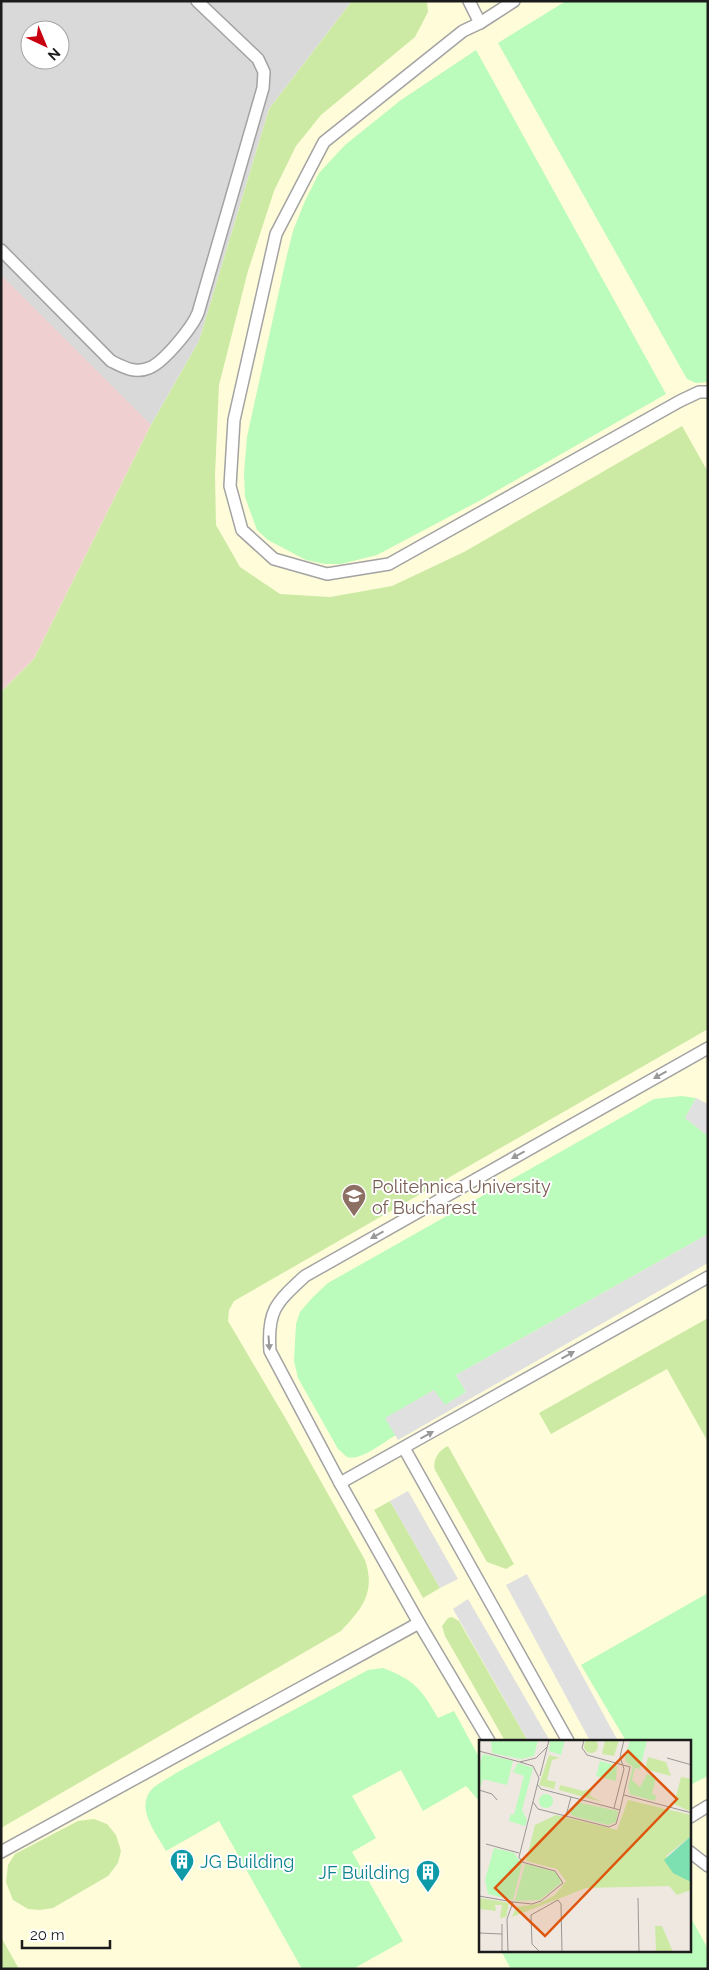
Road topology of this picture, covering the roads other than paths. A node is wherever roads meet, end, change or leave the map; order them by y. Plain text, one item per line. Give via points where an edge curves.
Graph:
1 (197, 1) edge
2 (469, 1) edge
3 (514, 1) edge
4 (480, 23) junction
5 (1, 250) edge
6 (708, 392) edge
7 (706, 1053) edge
8 (708, 1277) edge
9 (404, 1448) junction
10 (340, 1484) junction
11 (419, 1623) junction
12 (488, 1740) edge
13 (567, 1740) edge
14 (708, 1806) edge
15 (692, 1816) edge
16 (1, 1852) edge
17 (692, 1854) edge
18 (708, 1866) edge

1 - 5 lane via 258,59 264,80 198,313 188,331 157,364 148,369 126,369 111,361
2 - 4 lane
3 - 4 lane
4 - 6 lane via 463,31 324,142 276,234 234,420 230,486 242,530 274,559 327,574 389,564 680,402 699,392
7 -> 10 lane via 305,1276 286,1294 271,1315 270,1351
9 -> 8 lane
9 - 10 lane
9 - 13 lane
10 - 11 lane
11 - 12 lane
11 - 16 lane
14 - 15 lane
17 - 18 lane

